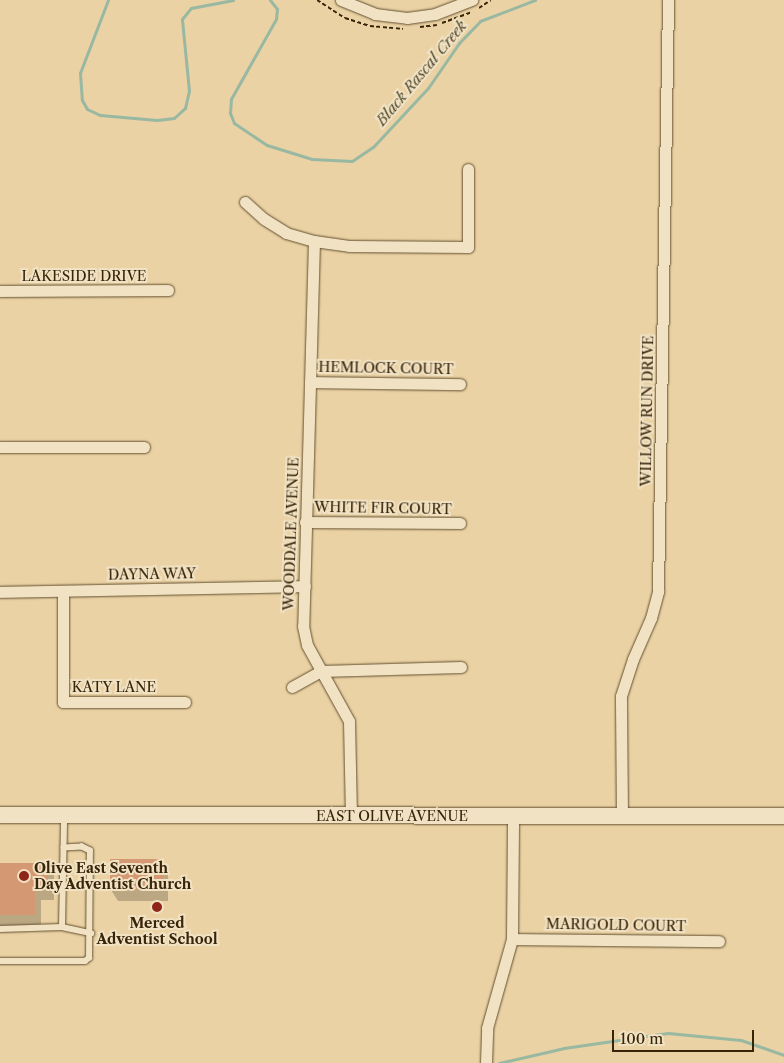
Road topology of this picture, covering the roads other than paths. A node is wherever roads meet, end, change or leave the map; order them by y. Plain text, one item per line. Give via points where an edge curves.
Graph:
1 (341, 0) edge
2 (472, 0) edge
3 (668, 0) edge
4 (468, 169) dead end
5 (245, 202) dead end
6 (314, 241) junction
7 (168, 290) dead end
8 (0, 291) edge
9 (310, 382) junction
10 (460, 384) dead end
11 (0, 447) edge
12 (144, 447) dead end
13 (305, 522) junction
14 (460, 523) dead end
15 (305, 586) junction
16 (63, 591) junction
17 (0, 592) edge
18 (460, 667) dead end
19 (321, 672) junction
20 (292, 687) dead end
21 (185, 702) dead end
22 (0, 815) edge
23 (64, 816) junction
24 (351, 816) junction
25 (513, 816) junction
26 (784, 816) edge
27 (622, 817) junction
28 (64, 848) junction
29 (62, 927) junction
30 (0, 929) edge
31 (91, 933) junction
32 (512, 939) junction
33 (719, 941) dead end
34 (0, 961) edge
35 (486, 1063) edge

1 - 2 street via 375,14 407,18 435,14
3 - 27 street, WILLOW RUN DRIVE via 658,592 621,696
4 - 6 street via 468,247 349,246
5 - 6 street via 286,233
6 - 9 street, WOODDALE AVENUE
7 - 8 street, LAKESIDE DRIVE
9 - 10 street, HEMLOCK COURT
9 - 13 street, WOODDALE AVENUE
11 - 12 street
13 - 14 street, WHITE FIR COURT
13 - 15 street, WOODDALE AVENUE
15 - 16 street, DAYNA WAY
15 - 19 street, WOODDALE AVENUE via 303,626 307,645
16 - 17 street, DAYNA WAY
16 - 21 street, KATY LANE via 63,702
18 - 19 street
19 - 20 street
19 - 24 street, WOODDALE AVENUE via 349,721
22 - 23 main road, EAST OLIVE AVENUE
23 - 24 main road, EAST OLIVE AVENUE
23 - 28 lane
24 - 25 main road, EAST OLIVE AVENUE
25 - 27 main road, EAST OLIVE AVENUE
25 - 32 street
26 - 27 main road, EAST OLIVE AVENUE
28 - 29 lane
28 - 31 lane via 82,847 90,851
29 - 30 lane
29 - 31 lane
31 - 34 lane via 91,950 85,961
32 - 33 street, MARIGOLD COURT
32 - 35 street via 488,1028

